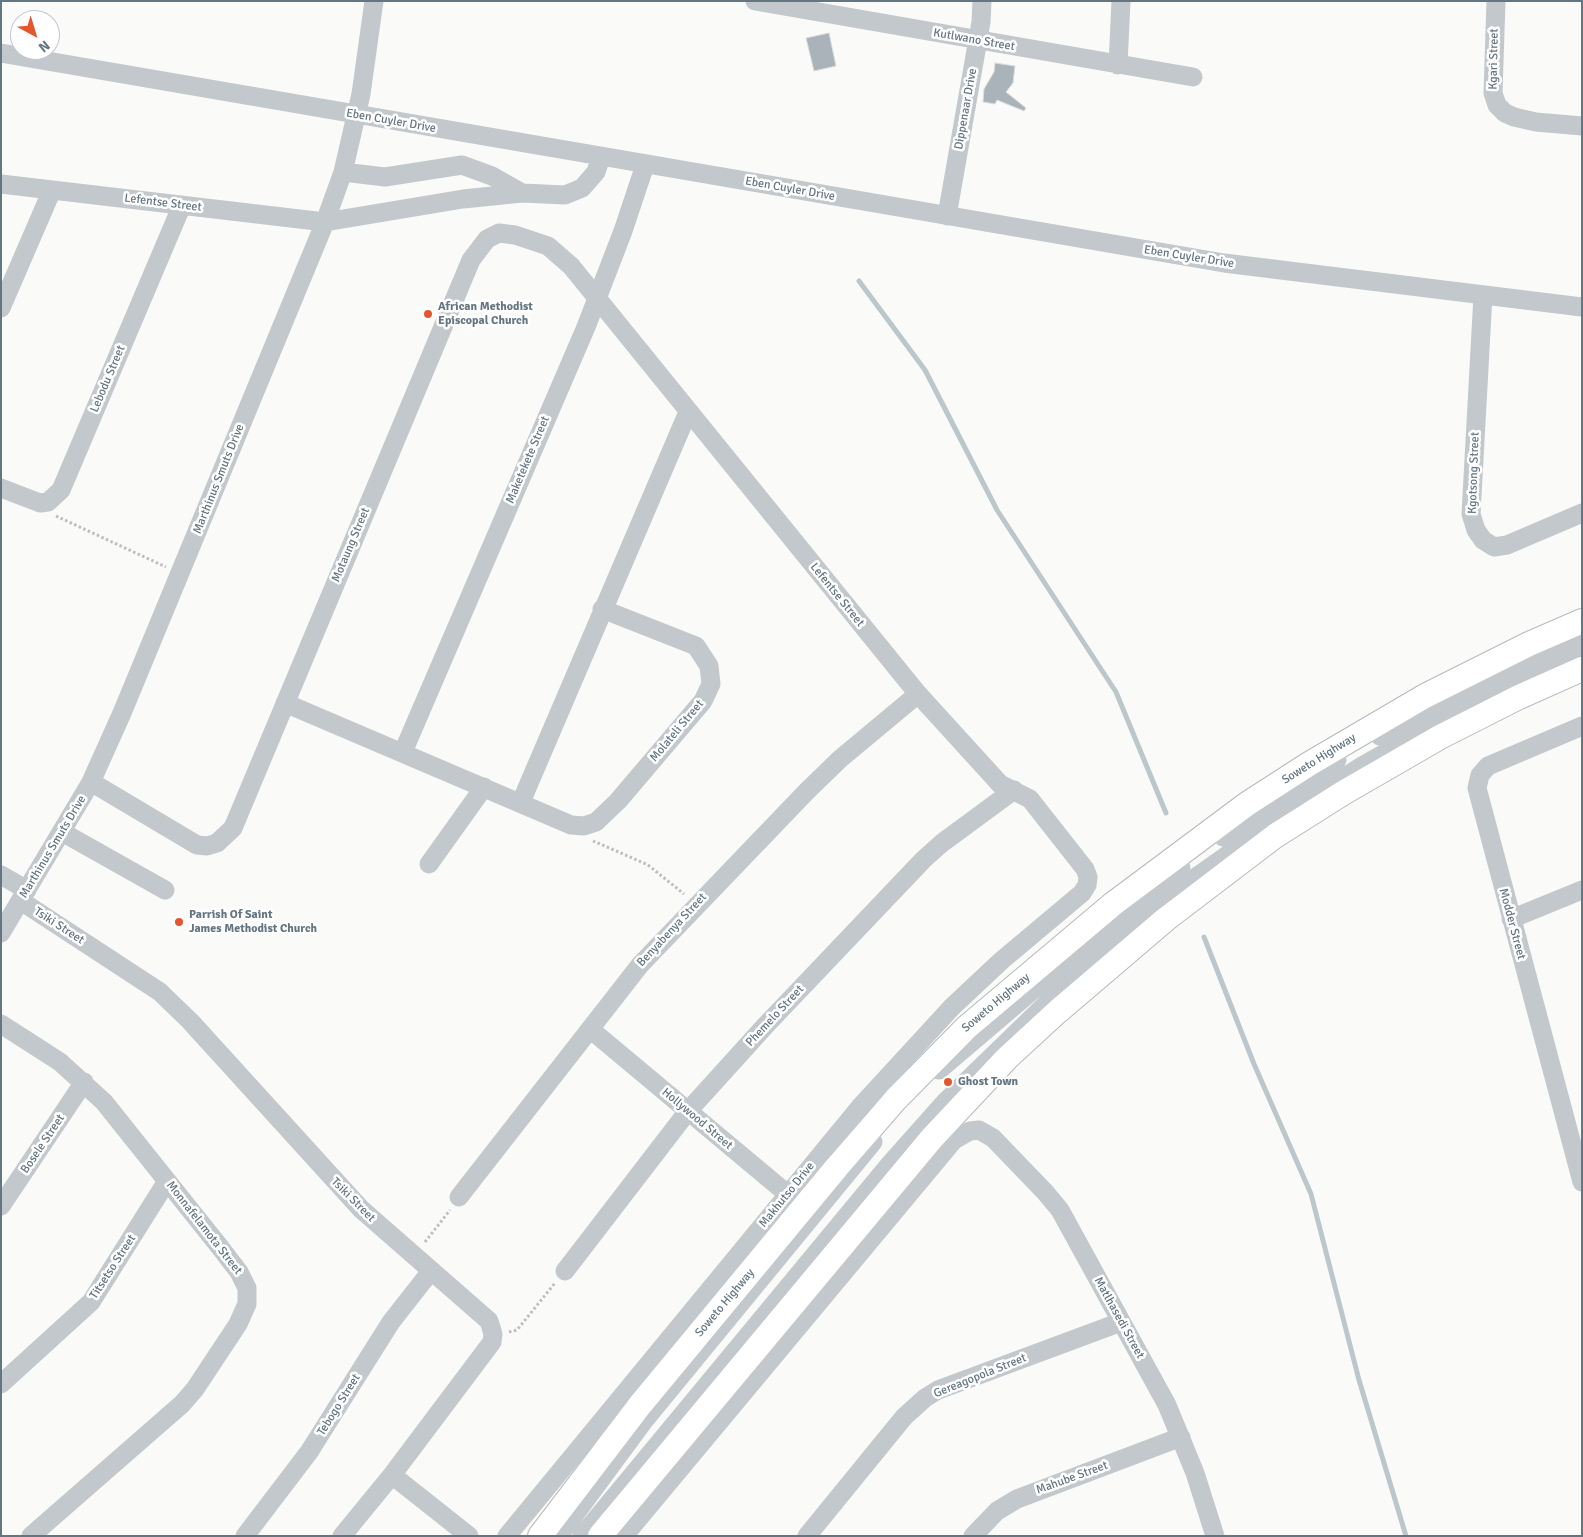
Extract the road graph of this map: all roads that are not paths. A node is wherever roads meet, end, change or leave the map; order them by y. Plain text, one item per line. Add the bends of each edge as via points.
1 (374, 1) edge
2 (755, 1) edge
3 (982, 1) edge
4 (1121, 1) edge
5 (1496, 1) edge
6 (852, 9) edge
7 (978, 42) junction
8 (1, 53) edge
9 (1118, 65) junction
10 (1193, 77) dead end
11 (357, 114) junction
12 (1582, 126) edge
13 (601, 157) junction
14 (645, 165) junction
15 (343, 172) junction
16 (1, 184) edge
17 (52, 190) junction
18 (522, 193) junction
19 (182, 205) junction
20 (947, 216) junction
21 (325, 222) junction
22 (1483, 295) junction
23 (597, 298) junction
24 (1582, 307) edge
25 (1, 308) edge
26 (688, 412) junction
27 (1, 488) edge
28 (1582, 514) edge
29 (602, 609) junction
30 (1582, 621) edge
31 (1582, 634) edge
32 (1582, 652) edge
33 (1582, 669) edge
34 (918, 694) junction
35 (285, 703) junction
36 (1582, 726) edge
37 (403, 752) junction
38 (91, 782) junction
39 (484, 787) junction
40 (1014, 790) junction
41 (521, 802) junction
42 (62, 832) junction
43 (429, 864) dead end
44 (1, 875) edge
45 (1088, 877) joint
46 (165, 890) dead end
47 (1582, 890) edge
48 (24, 896) junction
49 (1511, 919) junction
50 (3, 927) edge
51 (1, 1024) edge
52 (590, 1029) junction
53 (84, 1082) junction
54 (688, 1111) junction
55 (167, 1181) junction
56 (1582, 1182) edge
57 (459, 1197) road end
58 (796, 1201) junction
59 (1, 1206) edge
60 (431, 1271) junction
61 (565, 1271) road end
62 (1121, 1322) junction
63 (1, 1384) edge
64 (1182, 1437) junction
65 (392, 1476) junction
66 (31, 1536) edge
67 (245, 1536) edge
68 (342, 1536) edge
69 (469, 1536) edge
70 (507, 1536) edge
71 (540, 1536) edge
72 (559, 1536) edge
73 (582, 1536) edge
74 (600, 1536) edge
75 (624, 1536) edge
76 (807, 1536) edge
77 (973, 1536) edge
78 (1215, 1536) edge

1 - 11 street, Marthinus Smuts Drive
2 - 6 street, Kutlwano Street
3 - 7 street, Dippenaar Drive
4 - 9 street
5 - 12 street, Kgari Street via 1493,94 1497,105 1505,113 1536,122
6 - 7 street, Kutlwano Street
7 - 9 street, Kutlwano Street
7 - 20 street, Dippenaar Drive
8 - 11 street, Eben Cuyler Drive
9 - 10 street, Kutlwano Street
11 - 13 street, Eben Cuyler Drive
11 - 15 street, Marthinus Smuts Drive
13 - 14 street, Eben Cuyler Drive
13 - 18 street, Lefentse Street via 596,172 582,188 564,195
14 - 20 street, Eben Cuyler Drive
14 - 23 street, Maketekete Street
15 - 18 street via 385,177 462,165 492,176
15 - 21 street, Marthinus Smuts Drive
16 - 17 street, Lefentse Street
17 - 19 street, Lefentse Street
17 - 25 street
18 - 21 street, Lefentse Street
19 - 21 street, Lefentse Street
19 - 27 street, Lebodu Street via 61,490 48,502 28,499
20 - 22 street, Eben Cuyler Drive via 1224,263
21 - 38 street, Marthinus Smuts Drive
22 - 24 street, Eben Cuyler Drive
22 - 28 street, Kgotsong Street via 1471,514 1476,530 1494,547 1507,545
23 - 26 street, Lefentse Street
23 - 35 street, Motaung Street via 560,255 540,242 500,233 486,238 479,247
23 - 37 street, Maketekete Street
26 - 29 street
26 - 34 street, Lefentse Street
29 - 41 street
29 - 41 street, Molateli Street via 696,646 709,666 711,684 703,701 618,801 596,822 584,826 571,825
30 - 58 main road, Soweto Highway via 1425,696 1309,764 1181,852 1113,904 967,1027
31 - 72 street, Soweto Highway via 1455,694 1334,762 1241,823 1160,884 949,1060 877,1137 649,1414
32 - 73 street via 1447,718 1280,818 1199,876 1080,971 945,1102 895,1158
33 - 74 main road via 1440,737 1275,836 1166,919 1057,1012 1007,1058 932,1138
34 - 40 street, Lefentse Street via 1000,784
34 - 52 street, Benyabenya Street via 834,765 696,904 640,965
35 - 37 street
35 - 38 street, Motaung Street via 237,820 217,843 197,845
36 - 49 street, Modder Street via 1497,761 1480,776 1477,788
37 - 39 street
38 - 42 street, Marthinus Smuts Drive
39 - 41 street
39 - 43 street
40 - 45 street, Lefentse Street via 1025,794 1034,804 1081,861
40 - 54 street, Phemelo Street via 924,858
42 - 46 street
42 - 48 street, Marthinus Smuts Drive
44 - 48 street, Tsiki Street
45 - 58 street, Makhutso Drive via 1082,893 952,1007 860,1107
47 - 49 street
48 - 50 street, Marthinus Smuts Drive
48 - 60 street, Tsiki Street via 160,992 336,1183
49 - 56 street, Modder Street
51 - 53 street, Monnafelamota Street via 60,1062
52 - 54 street, Hollywood Street
52 - 57 street, Benyabenya Street
53 - 55 street, Monnafelamota Street
53 - 59 street, Bosele Street
54 - 58 street, Hollywood Street
54 - 61 street, Phemelo Street
55 - 63 street, Titsetso Street via 91,1302
55 - 66 street, Monnafelamota Street via 239,1272 247,1288 247,1304 207,1374 182,1404
58 - 70 street, Makhutso Drive
58 - 71 main road, Soweto Highway
60 - 65 street, Tsiki Street via 489,1321 493,1338
60 - 67 street, Tebogo Street via 391,1322 309,1452
62 - 64 street, Matlhasedi Street
62 - 75 street, Matlhasedi Street via 1054,1202 993,1138 979,1130 970,1131 954,1140
62 - 76 street, Gereagopola Street via 938,1390 925,1398 904,1417
64 - 77 street, Mahube Street via 1017,1499 996,1512
64 - 78 street, Matlhasedi Street
65 - 68 street
65 - 69 street

